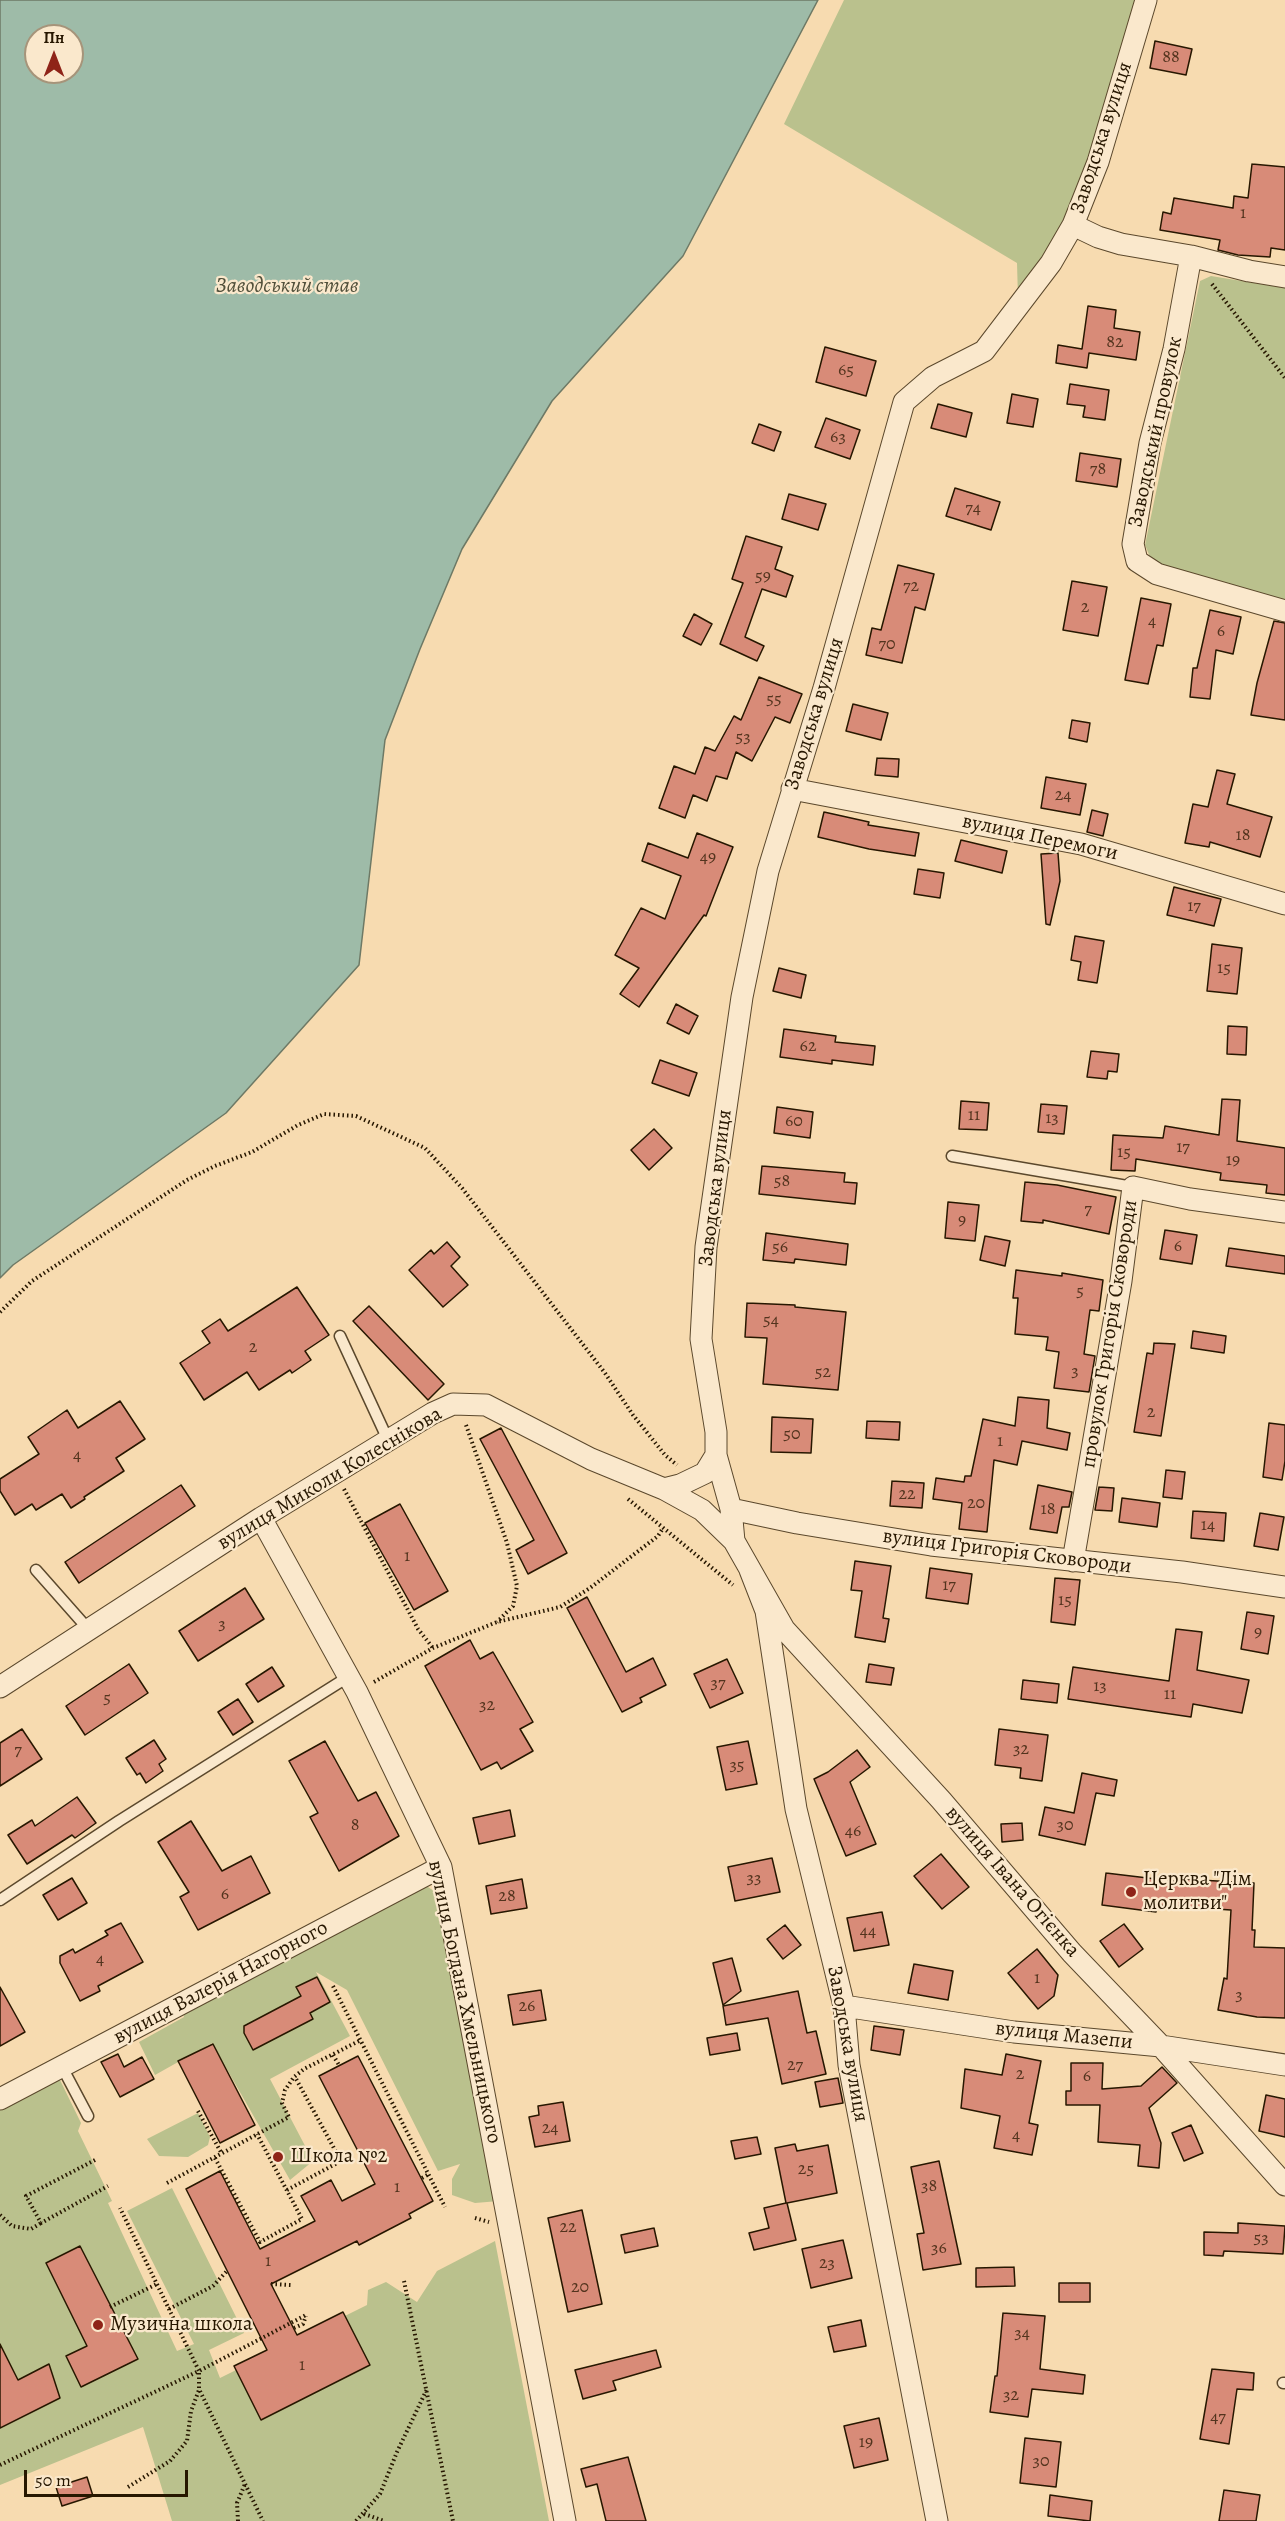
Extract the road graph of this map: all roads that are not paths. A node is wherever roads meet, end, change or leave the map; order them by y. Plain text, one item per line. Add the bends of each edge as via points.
1 (1146, 0) edge
2 (1073, 225) junction
3 (1191, 256) junction
4 (1285, 277) edge
5 (1285, 611) edge
6 (792, 789) junction
7 (1285, 904) edge
8 (952, 1156) dead end
9 (1133, 1187) junction
10 (1285, 1212) edge
11 (340, 1336) dead end
12 (388, 1440) junction
13 (716, 1455) junction
14 (677, 1485) junction
15 (731, 1509) junction
16 (261, 1518) junction
17 (734, 1541) junction
18 (1073, 1561) junction
19 (36, 1570) dead end
20 (750, 1570) junction
21 (1285, 1587) edge
22 (89, 1630) junction
23 (352, 1685) junction
24 (0, 1687) edge
25 (441, 1867) junction
26 (0, 1900) edge
27 (844, 2006) junction
28 (1161, 2046) junction
29 (1285, 2065) edge
30 (62, 2067) junction
31 (0, 2098) edge
32 (88, 2116) dead end
33 (1285, 2186) edge
34 (565, 2521) edge
35 (937, 2521) edge

1 - 2 street, Заводська вулиця via 1098,162
2 - 3 street via 1121,244
2 - 6 street, Заводська вулиця via 1041,279 984,351 933,377 904,402 825,688
3 - 4 street
3 - 5 street, Заводський провулок via 1174,349 1150,443 1133,544 1137,561 1156,574
6 - 7 street, вулиця Перемоги via 1081,844
6 - 13 street, Заводська вулиця via 768,872 742,997 706,1248 701,1339
8 - 9 lane
9 - 10 street, провулок Григорія Сковороди via 1211,1203
9 - 18 street, провулок Григорія Сковороди via 1121,1281
11 - 12 lane
12 - 14 street, вулиця Миколи Колеснікова via 453,1404 486,1405 591,1459
12 - 16 street, вулиця Миколи Колеснікова
13 - 14 street via 705,1473
13 - 15 street, Заводська вулиця
14 - 17 street, вулиця Миколи Колеснікова
15 - 17 street, Заводська вулиця
15 - 18 street, вулиця Григорія Сковороди via 931,1545
16 - 22 street, вулиця Миколи Колеснікова
16 - 23 street, вулиця Богдана Хмельницького
17 - 20 street
18 - 21 street, вулиця Григорія Сковороди
19 - 22 lane
20 - 27 street, Заводська вулиця via 766,1611 796,1809
20 - 28 street, вулиця Івана Огієнка via 784,1629 941,1800 1072,1953
22 - 24 street, вулиця Миколи Колеснікова
23 - 25 street, вулиця Богдана Хмельницького
23 - 26 lane via 119,1821
25 - 30 street, вулиця Валерія Нагорного
25 - 34 street, вулиця Богдана Хмельницького
27 - 28 street, вулиця Мазепи via 1014,2032
27 - 35 street, Заводська вулиця via 849,2065
28 - 29 street, вулиця Мазепи
28 - 33 street, вулиця Івана Огієнка
30 - 31 street, вулиця Валерія Нагорного
30 - 32 lane

